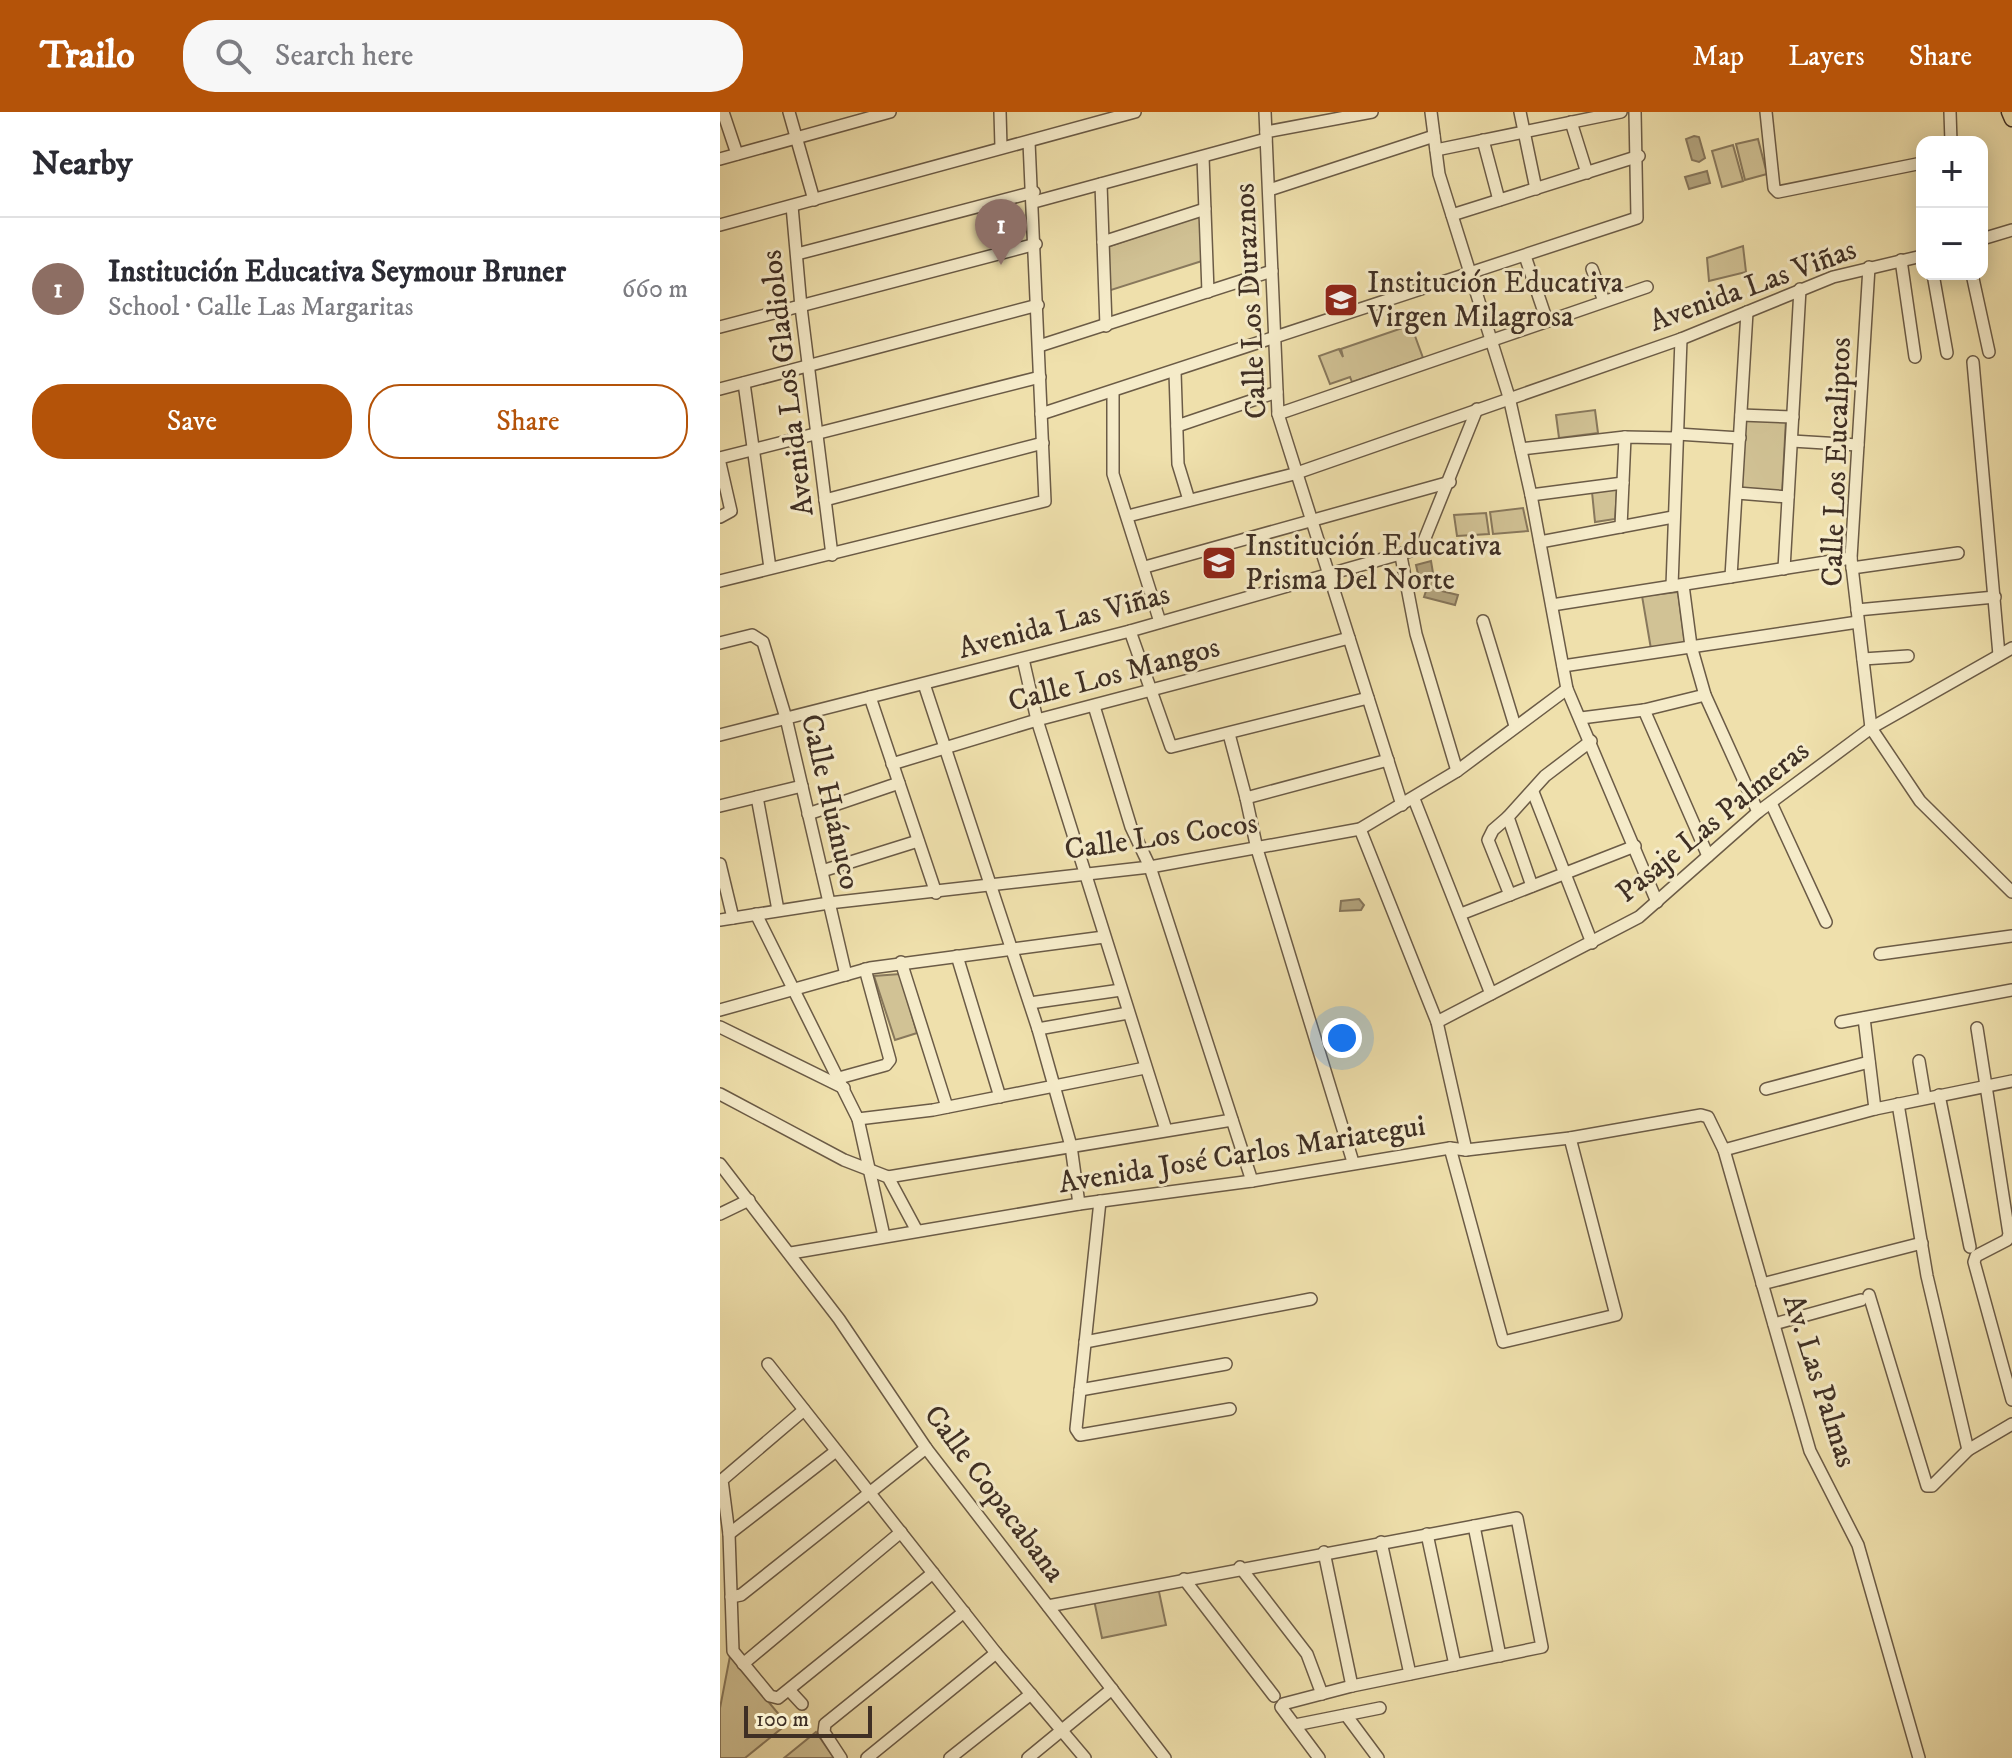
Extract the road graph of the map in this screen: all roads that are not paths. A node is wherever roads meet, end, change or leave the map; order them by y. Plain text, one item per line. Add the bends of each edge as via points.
1 (723, 112) edge
2 (789, 112) edge
3 (890, 112) edge
4 (1000, 112) edge
5 (1135, 112) edge
6 (1265, 112) edge
7 (1372, 112) edge
8 (1431, 112) edge
9 (1520, 112) edge
10 (1621, 112) edge
11 (1635, 112) edge
12 (1766, 112) edge
13 (1950, 112) edge
14 (2009, 112) edge
15 (858, 116) edge
16 (2012, 119) edge
17 (1571, 122) junction
18 (1524, 132) junction
19 (1266, 136) junction
20 (1434, 136) junction
21 (1951, 136) edge
22 (796, 138) junction
23 (1483, 140) junction
24 (1029, 142) junction
25 (1001, 147) junction
26 (1436, 150) junction
27 (737, 154) junction
28 (1639, 156) junction
29 (1203, 157) junction
30 (720, 159) edge
31 (1916, 164) edge
32 (1587, 173) junction
33 (1101, 184) junction
34 (1536, 189) junction
35 (1269, 190) junction
36 (1034, 197) junction
37 (814, 200) junction
38 (1499, 200) junction
39 (792, 206) junction
40 (1205, 209) junction
41 (1452, 215) junction
42 (720, 225) edge
43 (2012, 230) edge
44 (1988, 237) edge
45 (1103, 242) junction
46 (1036, 244) junction
47 (797, 254) junction
48 (1525, 256) junction
49 (1916, 257) edge
50 (1901, 260) junction
51 (1869, 267) junction
52 (1592, 269) dead end
53 (1272, 271) junction
54 (1470, 276) junction
55 (1934, 280) edge
56 (1973, 280) edge
57 (1647, 287) dead end
58 (1800, 289) junction
59 (1208, 292) junction
60 (1604, 301) junction
61 (1038, 305) junction
62 (801, 307) junction
63 (1747, 312) junction
64 (1547, 321) junction
65 (1106, 326) junction
66 (720, 327) edge
67 (1275, 338) junction
68 (1681, 339) junction
69 (1491, 341) junction
70 (1039, 346) junction
71 (1989, 352) dead end
72 (1947, 353) dead end
73 (1915, 357) dead end
74 (1973, 362) dead end
75 (807, 367) junction
76 (1175, 372) junction
77 (1040, 377) junction
78 (744, 383) junction
79 (720, 389) edge
80 (1113, 392) junction
81 (1277, 392) junction
82 (1509, 397) junction
83 (1477, 409) junction
84 (1041, 414) junction
85 (1278, 414) junction
86 (1741, 415) junction
87 (1793, 417) junction
88 (1177, 426) junction
89 (818, 431) junction
90 (1677, 436) junction
91 (1625, 437) junction
92 (1740, 438) junction
93 (1792, 441) junction
94 (1043, 443) junction
95 (1858, 445) junction
96 (755, 449) junction
97 (1521, 449) junction
98 (720, 460) edge
99 (1294, 474) junction
100 (1450, 482) junction
101 (1623, 483) junction
102 (1737, 493) junction
103 (1531, 495) junction
104 (1788, 497) junction
105 (825, 500) junction
106 (1189, 500) junction
107 (1128, 516) junction
108 (720, 517) edge
109 (1673, 517) junction
110 (1311, 523) junction
111 (1621, 527) junction
112 (1540, 542) junction
113 (1958, 553) dead end
114 (832, 555) junction
115 (1401, 556) junction
116 (1852, 563) junction
117 (1145, 567) junction
118 (770, 568) junction
119 (1784, 569) junction
120 (1326, 575) junction
121 (1731, 577) junction
122 (720, 581) edge
123 (1677, 585) junction
124 (1995, 597) junction
125 (1552, 605) junction
126 (1858, 616) junction
127 (1483, 621) dead end
128 (1160, 622) junction
129 (1130, 631) junction
130 (1349, 638) junction
131 (720, 643) edge
132 (1691, 646) junction
133 (2012, 648) edge
134 (1999, 655) junction
135 (1908, 656) dead end
136 (1023, 659) junction
137 (1863, 659) junction
138 (1563, 666) junction
139 (924, 684) junction
140 (1567, 689) junction
141 (1149, 690) junction
142 (1705, 695) junction
143 (870, 697) junction
144 (1368, 698) junction
145 (1094, 706) junction
146 (1644, 710) junction
147 (786, 718) junction
148 (1581, 718) junction
149 (1037, 720) junction
150 (1515, 726) junction
151 (1871, 728) junction
152 (1229, 734) junction
153 (720, 735) edge
154 (1591, 741) junction
155 (945, 745) junction
156 (1388, 760) junction
157 (892, 764) junction
158 (1457, 771) junction
159 (899, 783) junction
160 (802, 786) junction
161 (1533, 792) junction
162 (757, 797) junction
163 (1246, 798) junction
164 (1414, 799) junction
165 (1771, 803) junction
166 (1402, 805) junction
167 (720, 806) edge
168 (1758, 812) junction
169 (808, 814) junction
170 (1508, 817) junction
171 (1360, 829) junction
172 (918, 841) junction
173 (1635, 846) junction
174 (1257, 849) junction
175 (1708, 856) junction
176 (720, 864) edge
177 (1150, 867) junction
178 (822, 871) junction
179 (1084, 873) junction
180 (1566, 873) junction
181 (990, 885) junction
182 (1532, 886) junction
183 (2012, 892) edge
184 (936, 893) junction
185 (1510, 895) junction
186 (1657, 902) junction
187 (829, 903) junction
188 (778, 910) junction
189 (756, 914) junction
190 (1461, 914) junction
191 (733, 918) junction
192 (720, 920) edge
193 (1826, 922) dead end
194 (2012, 936) edge
195 (1104, 937) junction
196 (1592, 943) junction
197 (1013, 950) junction
198 (1880, 954) dead end
199 (957, 956) junction
200 (901, 962) junction
201 (865, 969) junction
202 (846, 975) junction
203 (792, 990) junction
204 (1121, 990) junction
205 (2012, 990) edge
206 (1491, 994) junction
207 (1030, 1003) junction
208 (720, 1010) edge
209 (1128, 1013) junction
210 (1864, 1018) junction
211 (1437, 1022) junction
212 (1841, 1022) dead end
213 (720, 1027) edge
214 (1977, 1028) dead end
215 (1038, 1029) junction
216 (1919, 1061) dead end
217 (1869, 1062) junction
218 (1145, 1068) junction
219 (2012, 1081) edge
220 (842, 1084) junction
221 (1053, 1085) junction
222 (1986, 1086) junction
223 (1766, 1089) dead end
224 (720, 1094) edge
225 (1939, 1095) junction
226 (1000, 1097) junction
227 (1925, 1097) junction
228 (1898, 1104) junction
229 (947, 1107) junction
230 (1875, 1109) junction
231 (1701, 1115) joint
232 (858, 1119) junction
233 (1232, 1120) junction
234 (1166, 1130) junction
235 (1570, 1138) junction
236 (1071, 1146) junction
237 (1450, 1148) junction
238 (1466, 1150) junction
239 (1724, 1150) junction
240 (1353, 1162) junction
241 (720, 1164) edge
242 (872, 1171) junction
243 (888, 1177) junction
244 (1252, 1181) junction
245 (749, 1200) junction
246 (1100, 1201) junction
247 (1079, 1204) junction
248 (720, 1214) edge
249 (917, 1231) junction
250 (884, 1236) junction
251 (1922, 1243) junction
252 (1970, 1247) dead end
253 (791, 1253) junction
254 (1762, 1284) junction
255 (1311, 1299) dead end
256 (1774, 1324) junction
257 (1085, 1342) junction
258 (768, 1364) dead end
259 (1226, 1364) dead end
260 (1080, 1390) junction
261 (2012, 1400) edge
262 (1230, 1409) dead end
263 (804, 1410) junction
264 (2012, 1424) edge
265 (926, 1448) junction
266 (1968, 1450) junction
267 (836, 1451) junction
268 (869, 1492) junction
269 (1474, 1526) junction
270 (901, 1532) junction
271 (729, 1534) junction
272 (1427, 1534) junction
273 (1381, 1542) junction
274 (1324, 1552) junction
275 (1240, 1567) junction
276 (933, 1573) junction
277 (1184, 1579) junction
278 (731, 1597) junction
279 (1048, 1606) junction
280 (964, 1612) junction
281 (996, 1653) junction
282 (1500, 1656) junction
283 (743, 1664) junction
284 (1455, 1665) junction
285 (1410, 1674) junction
286 (1352, 1686) junction
287 (1112, 1689) junction
288 (790, 1691) junction
289 (1031, 1694) junction
290 (1322, 1694) junction
291 (1279, 1703) junction
292 (802, 1704) dead end
293 (1380, 1708) dead end
294 (1346, 1715) junction
295 (1295, 1725) junction
296 (1062, 1730) junction
297 (841, 1758) edge
298 (867, 1758) edge
299 (950, 1758) edge
300 (1028, 1758) edge
301 (1085, 1758) edge
302 (1165, 1758) edge
303 (1319, 1758) edge
304 (1378, 1758) edge
305 (1919, 1758) edge

1 - 27 street
2 - 22 street
3 - 15 street
4 - 25 street
5 - 24 street
6 - 19 street, Calle Los Duraznos
7 - 19 street
8 - 20 street
9 - 18 street
10 - 17 street
11 - 28 street
12 - 31 street via 1778,192
13 - 21 street
14 - 16 main road
15 - 22 street
17 - 18 street
17 - 32 street
18 - 23 street
18 - 34 street
19 - 29 street
19 - 35 street, Calle Los Duraznos
20 - 26 street
20 - 35 street
22 - 27 street
22 - 37 street
23 - 26 street
23 - 38 street
24 - 25 street
24 - 36 street
25 - 37 street
26 - 41 street
27 - 30 street
28 - 32 street
28 - 48 street via 1637,218
29 - 33 street
29 - 40 street
32 - 34 street
33 - 36 street
33 - 45 street
34 - 38 street
35 - 53 street, Calle Los Duraznos
36 - 46 street
36 - 47 street
37 - 39 street
38 - 41 street
39 - 42 street
39 - 47 street, Avenida Los Gladiolos
40 - 45 street
40 - 59 street
41 - 54 street
43 - 44 street
45 - 65 street
46 - 61 street
46 - 62 street
47 - 62 street, Avenida Los Gladiolos
48 - 54 street
48 - 64 street
49 - 50 street, Avenida Las Viñas
50 - 51 street, Avenida Las Viñas
50 - 73 street
51 - 58 street, Avenida Las Viñas
51 - 95 street, Calle Los Eucaliptos
52 - 60 street
53 - 59 street
53 - 67 street, Calle Los Duraznos
54 - 67 street
54 - 69 street
55 - 72 street
56 - 71 street
57 - 60 street
58 - 63 street, Avenida Las Viñas
58 - 87 street
59 - 65 street
60 - 64 street
61 - 70 street
61 - 75 street
62 - 66 street
62 - 75 street, Avenida Los Gladiolos
63 - 68 street, Avenida Las Viñas
63 - 86 street
64 - 69 street
65 - 70 street
67 - 76 street
67 - 81 street, Calle Los Duraznos
68 - 82 street, Avenida Las Viñas
68 - 90 street
69 - 82 street
69 - 85 street
70 - 77 street
74 - 124 street
75 - 78 street
75 - 89 street, Avenida Los Gladiolos
76 - 80 street
76 - 88 street
77 - 84 street
77 - 89 street
78 - 79 street
78 - 96 street
80 - 84 street
80 - 107 street via 1113,474
81 - 85 street, Calle Los Duraznos
81 - 88 street
82 - 83 street, Avenida Las Viñas
82 - 97 street
83 - 99 street
83 - 100 street, Avenida Las Viñas
84 - 94 street
85 - 99 street, Calle Los Duraznos
86 - 87 street
86 - 92 street
87 - 93 street
88 - 106 street via 1178,464
89 - 96 street
89 - 105 street, Avenida Los Gladiolos
90 - 91 street
90 - 92 street
90 - 109 street
91 - 97 street
91 - 101 street
92 - 102 street
93 - 95 street
93 - 104 street
94 - 105 street
94 - 114 street via 1045,501
95 - 116 street, Calle Los Eucaliptos
96 - 98 street
96 - 118 street
97 - 103 street
98 - 108 street via 731,511
99 - 106 street
99 - 110 street, Calle Los Duraznos
100 - 110 street
100 - 115 street, Avenida Las Viñas via 1421,548
101 - 103 street
101 - 111 street
102 - 104 street
102 - 121 street
103 - 112 street
104 - 119 street
105 - 114 street, Avenida Los Gladiolos
106 - 107 street
107 - 117 street
109 - 111 street
109 - 123 street
110 - 117 street
110 - 120 street, Calle Los Duraznos
111 - 112 street
112 - 125 street
113 - 116 street
114 - 118 street
115 - 120 street, Avenida Las Viñas
115 - 158 street via 1416,634
116 - 119 street
116 - 126 street, Calle Los Eucaliptos
117 - 128 street
118 - 122 street
119 - 121 street
120 - 128 street, Avenida Las Viñas
120 - 130 street, Calle Los Duraznos
121 - 123 street
123 - 125 street
123 - 132 street
124 - 126 street
124 - 134 street
125 - 138 street
126 - 132 street
126 - 137 street, Calle Los Eucaliptos
127 - 150 street
128 - 129 street, Avenida Las Viñas
129 - 136 street, Avenida Las Viñas
129 - 141 street
130 - 141 street, Calle Los Mangos
130 - 144 street, Calle Los Duraznos
131 - 147 street, Calle Huánuco via 752,635 763,642
132 - 138 street
132 - 142 street
133 - 134 street, Pasaje Las Palmeras
134 - 151 street, Pasaje Las Palmeras
135 - 137 street
136 - 139 street, Avenida Las Viñas
136 - 149 street
137 - 151 street, Calle Los Eucaliptos
138 - 140 street
139 - 143 street, Avenida Las Viñas
139 - 155 street
140 - 148 street
140 - 150 street, Calle Los Cocos
141 - 145 street, Calle Los Mangos
141 - 152 street via 1171,747
142 - 146 street
142 - 168 street
143 - 147 street, Avenida Las Viñas
143 - 157 street
144 - 152 street
144 - 156 street, Calle Los Duraznos
145 - 149 street, Calle Los Mangos
145 - 177 street via 1131,827
146 - 148 street
146 - 175 street
147 - 153 street, Avenida Las Viñas
147 - 160 street, Calle Huánuco
148 - 154 street
149 - 155 street, Calle Los Mangos
149 - 179 street
150 - 158 street, Calle Los Cocos
151 - 165 street, Pasaje Las Palmeras
151 - 183 street, Calle Los Eucaliptos via 1920,801
152 - 163 street
154 - 161 street via 1545,776
154 - 173 street
155 - 157 street, Calle Los Mangos
155 - 181 street
156 - 163 street
156 - 166 street, Calle Los Duraznos
157 - 159 street
158 - 164 street, Calle Los Cocos
159 - 169 street
159 - 172 street
160 - 162 street
160 - 169 street, Calle Huánuco
161 - 170 street
161 - 180 street
162 - 167 street
162 - 188 street
163 - 174 street
164 - 166 street, Calle Los Cocos
164 - 190 street
165 - 168 street, Pasaje Las Palmeras
165 - 193 street
166 - 171 street, Calle Los Cocos
168 - 175 street, Pasaje Las Palmeras
169 - 178 street, Calle Huánuco
170 - 182 street
170 - 185 street via 1488,840
171 - 174 street, Calle Los Cocos
171 - 211 street
172 - 178 street
172 - 184 street
173 - 180 street
173 - 186 street
174 - 177 street, Calle Los Cocos
174 - 240 street
175 - 186 street, Pasaje Las Palmeras
176 - 191 street
177 - 179 street, Calle Los Cocos
177 - 233 street
178 - 187 street, Calle Huánuco
179 - 181 street, Calle Los Cocos
179 - 195 street
180 - 182 street
180 - 196 street
181 - 184 street, Calle Los Cocos
181 - 197 street
182 - 185 street
184 - 187 street, Calle Los Cocos
185 - 190 street
186 - 196 street, Pasaje Las Palmeras
187 - 188 street, Calle Los Cocos
187 - 202 street, Calle Huánuco
188 - 189 street, Calle Los Cocos
189 - 191 street, Calle Los Cocos
189 - 203 street
190 - 206 street
191 - 192 street, Calle Los Cocos
194 - 198 street
195 - 197 street
195 - 204 street
196 - 206 street, Pasaje Las Palmeras
197 - 199 street
197 - 207 street
199 - 200 street
199 - 226 street
200 - 201 street
200 - 229 street
201 - 202 street
201 - 220 street via 890,1060
202 - 203 street
203 - 208 street
203 - 220 street
204 - 207 street
204 - 209 street
205 - 210 street
206 - 211 street, Pasaje Las Palmeras
207 - 215 street
209 - 215 street
209 - 218 street
210 - 212 street
210 - 217 street
211 - 238 street
213 - 220 street
214 - 222 street
215 - 221 street
216 - 227 street
217 - 223 street
217 - 230 street
218 - 221 street
218 - 234 street
219 - 222 street
220 - 232 street
221 - 226 street
221 - 236 street
222 - 225 street
222 - 261 street via 2009,1238 1974,1262
224 - 242 street
225 - 227 street
225 - 252 street
226 - 229 street
227 - 228 street
228 - 230 street
228 - 251 street
229 - 232 street
230 - 239 street
231 - 235 street, Avenida José Carlos Mariategui
231 - 239 street, Av. Las Palmas via 1708,1117
232 - 242 street
233 - 234 street
233 - 244 street
234 - 236 street
235 - 237 street via 1616,1315 1503,1342
235 - 238 street, Avenida José Carlos Mariategui
236 - 243 street
236 - 247 street
237 - 238 street, Avenida José Carlos Mariategui
237 - 240 street, Avenida José Carlos Mariategui
239 - 254 street, Av. Las Palmas
240 - 244 street, Avenida José Carlos Mariategui
241 - 245 street, Calle Copacabana
242 - 243 street
242 - 250 street
243 - 249 street
244 - 246 street, Avenida José Carlos Mariategui
245 - 248 street
245 - 253 street, Calle Copacabana
246 - 247 street, Avenida José Carlos Mariategui
246 - 257 street
247 - 249 street, Avenida José Carlos Mariategui
249 - 250 street, Avenida José Carlos Mariategui
250 - 253 street, Avenida José Carlos Mariategui
251 - 254 street
251 - 266 street
253 - 265 street, Calle Copacabana
254 - 256 street, Av. Las Palmas
255 - 257 street
256 - 266 street via 1865,1298 1922,1480 1932,1486
256 - 305 street, Av. Las Palmas via 1810,1451 1858,1545
257 - 260 street
258 - 263 street
259 - 260 street
260 - 262 street via 1076,1429 1086,1437
263 - 267 street
263 - 271 street via 722,1480
264 - 266 street
265 - 268 street
265 - 279 street, Calle Copacabana
267 - 268 street
267 - 271 street
268 - 270 street
268 - 278 street via 741,1595
269 - 272 street
269 - 282 street
269 - 282 street via 1517,1518 1520,1532 1542,1647
270 - 276 street
270 - 283 street
271 - 278 street
272 - 273 street
272 - 284 street
273 - 274 street
273 - 285 street
274 - 275 street
274 - 286 street
275 - 277 street
275 - 290 street via 1307,1654
276 - 280 street
276 - 288 street
277 - 279 street
277 - 291 street
278 - 283 street via 733,1651
279 - 287 street, Calle Copacabana
280 - 281 street
280 - 297 street via 825,1724 824,1732
281 - 289 street
281 - 298 street
282 - 284 street
283 - 288 street via 773,1699
284 - 285 street
285 - 286 street
286 - 290 street
287 - 296 street
287 - 302 street, Calle Copacabana
288 - 292 street
289 - 296 street
289 - 299 street
290 - 291 street
291 - 295 street
293 - 294 street
294 - 295 street
294 - 304 street
295 - 303 street
296 - 300 street
296 - 301 street

